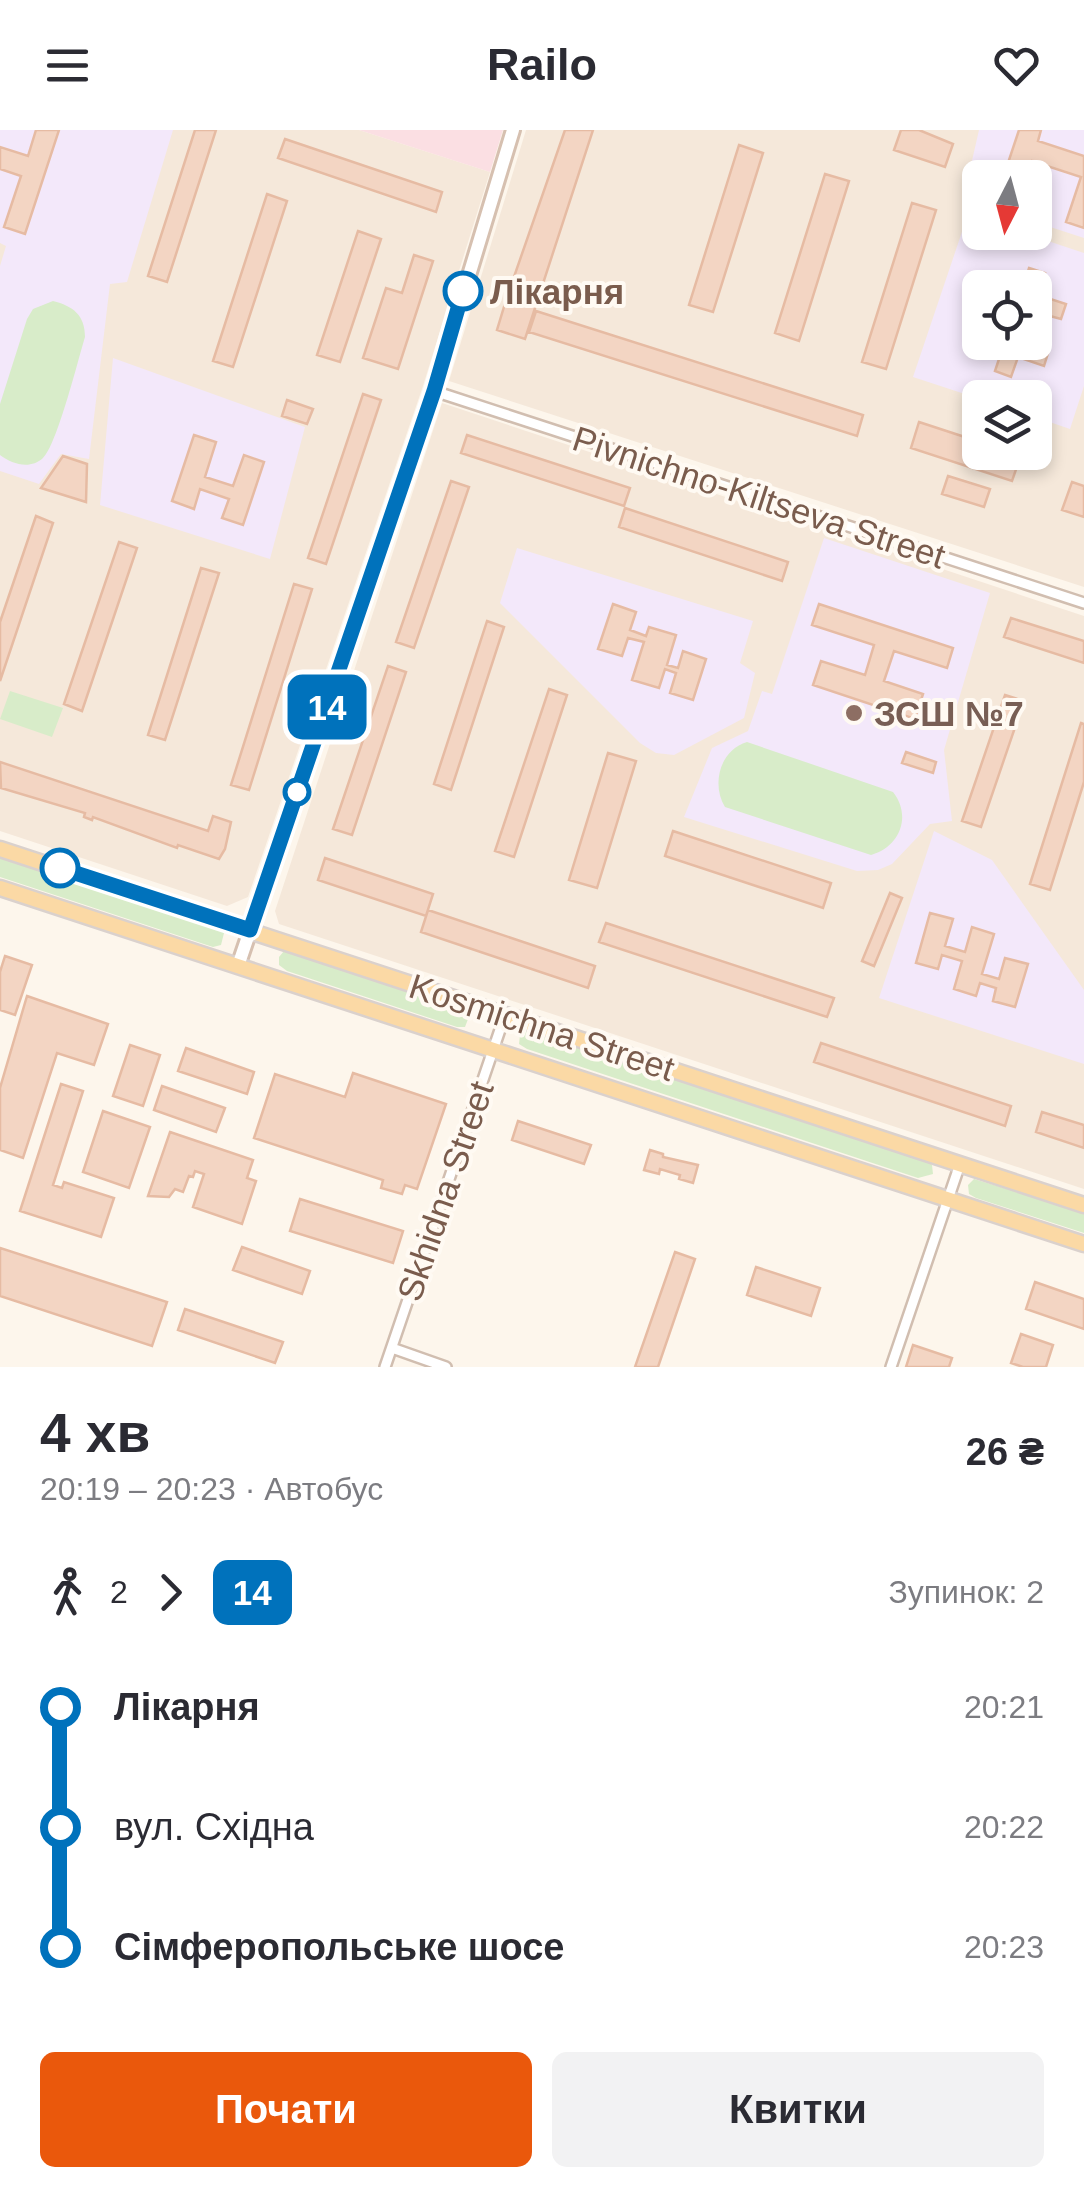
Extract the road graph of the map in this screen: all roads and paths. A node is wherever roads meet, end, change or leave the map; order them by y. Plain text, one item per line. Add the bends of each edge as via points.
1 (512, 130) edge
2 (434, 391) junction
3 (1084, 602) edge
4 (0, 849) edge
5 (0, 888) edge
6 (250, 930) junction
7 (238, 966) junction
8 (505, 1015) junction
9 (493, 1050) junction
10 (960, 1164) junction
11 (949, 1199) junction
12 (1084, 1205) edge
13 (1084, 1244) edge
14 (392, 1348) junction
15 (385, 1367) edge
16 (446, 1367) edge
17 (891, 1367) edge

1 - 2 street
2 - 3 street, Pivnichno-Kiltseva Street
2 - 6 street
4 - 6 main road, Kosmichna Street
5 - 7 main road, Kosmichna Street
6 - 7 street
6 - 8 main road, Kosmichna Street
7 - 9 main road, Kosmichna Street
8 - 9 street, Skhidna Street
8 - 10 main road, Kosmichna Street
9 - 11 main road, Kosmichna Street
9 - 14 street, Skhidna Street
10 - 11 street
10 - 12 main road, Kosmichna Street
11 - 13 main road, Kosmichna Street
11 - 17 street
14 - 15 street, Skhidna Street
14 - 16 street

